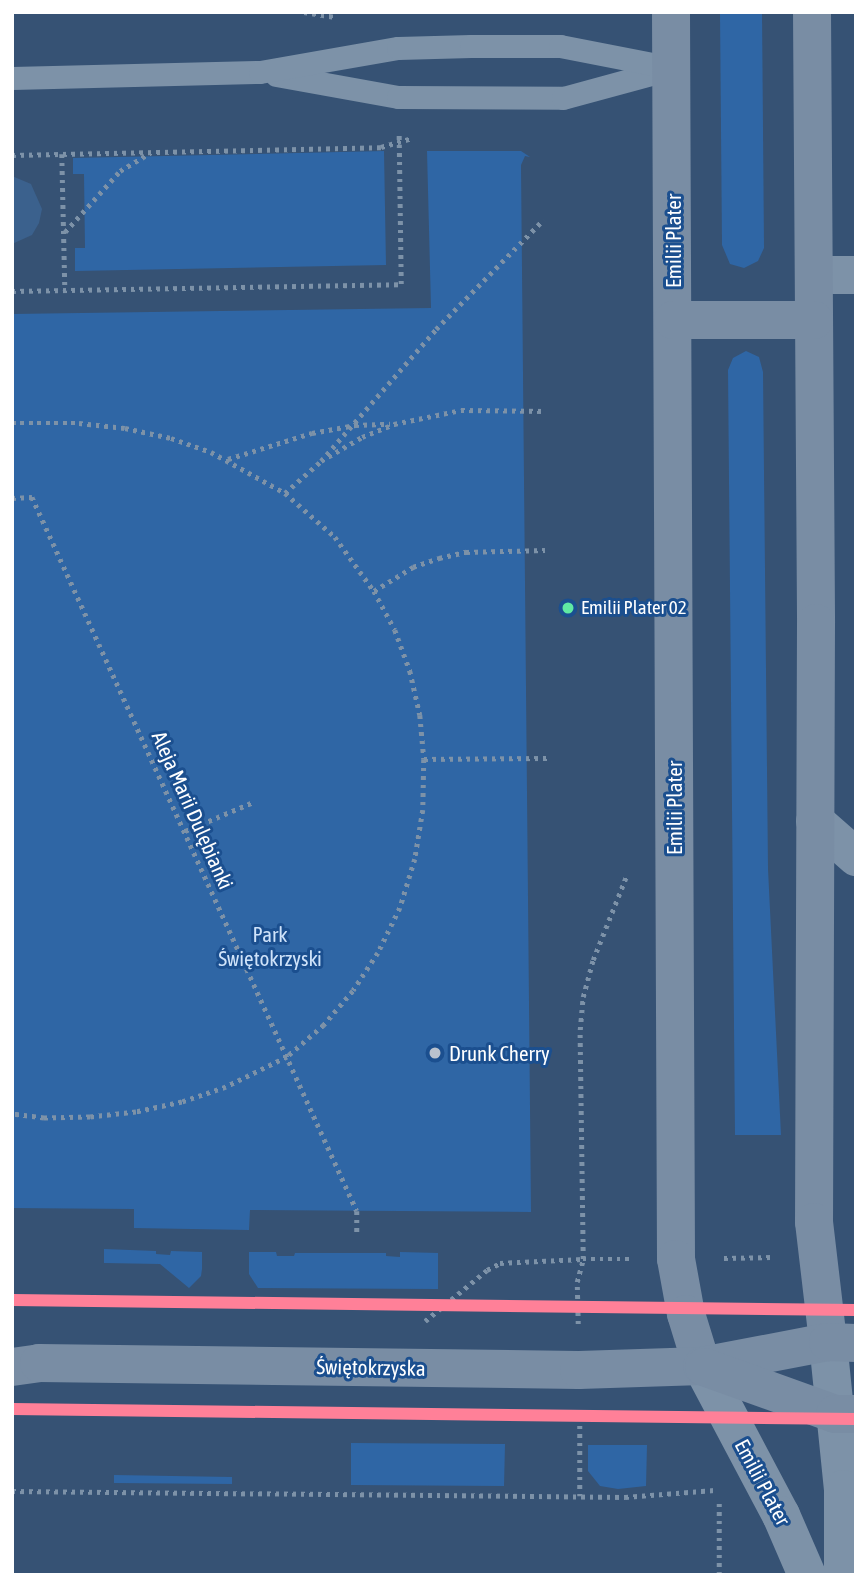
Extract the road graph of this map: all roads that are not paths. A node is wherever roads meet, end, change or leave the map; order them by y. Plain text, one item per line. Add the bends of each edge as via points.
1 (671, 12) edge
2 (812, 12) edge
3 (673, 68) junction
4 (260, 72) junction
5 (12, 78) edge
6 (814, 275) junction
7 (856, 275) edge
8 (673, 320) junction
9 (814, 320) junction
10 (815, 821) junction
11 (856, 857) edge
12 (842, 1342) edge
13 (21, 1362) edge
14 (702, 1366) junction
15 (846, 1414) edge
16 (807, 1575) edge
17 (843, 1575) edge

1 - 3 street, Emilii Plater
2 - 6 street
3 - 4 lane via 559,46 496,46 398,48
3 - 4 lane via 563,98 398,97
3 - 8 street, Emilii Plater
4 - 5 lane
6 - 7 street
6 - 9 street
8 - 9 street
8 - 14 street, Emilii Plater via 676,1259
9 - 10 street
10 - 11 street
10 - 12 street via 814,1222
12 - 14 street, Świętokrzyska
12 - 15 street
13 - 14 street, Świętokrzyska via 579,1370
14 - 15 street, Świętokrzyska
14 - 16 street, Emilii Plater
15 - 17 street

